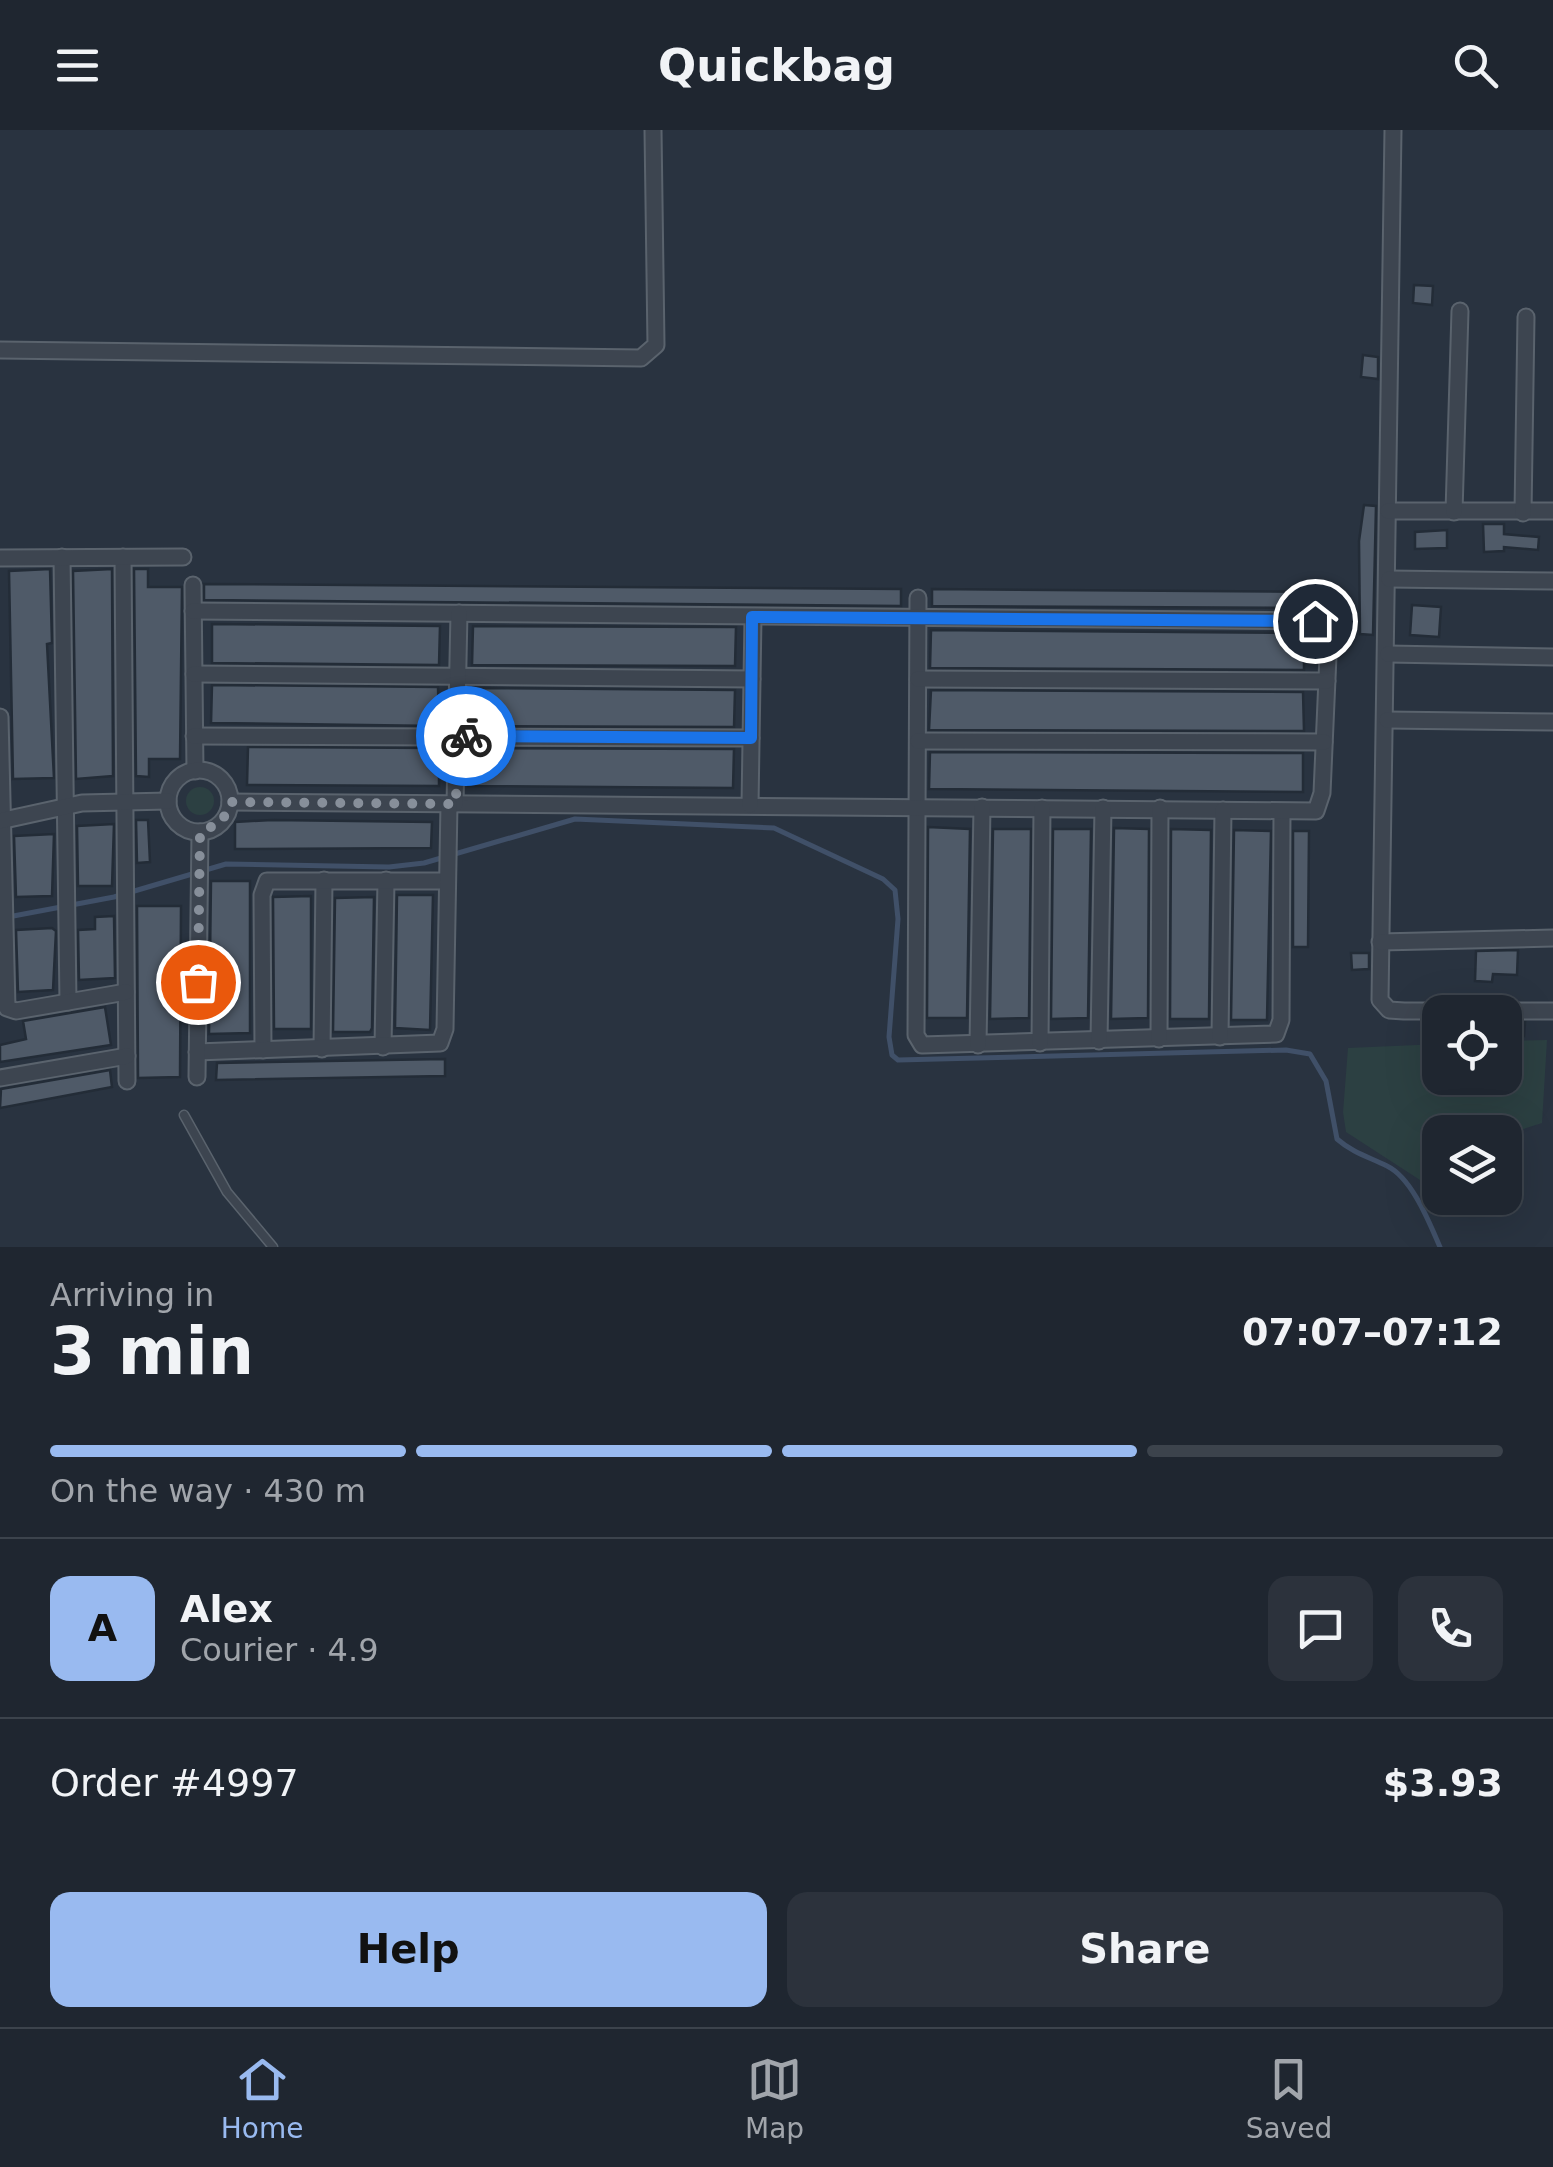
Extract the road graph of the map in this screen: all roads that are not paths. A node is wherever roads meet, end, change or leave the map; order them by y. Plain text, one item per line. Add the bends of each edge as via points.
1 (653, 130) edge
2 (1393, 130) edge
3 (1460, 311) dead end
4 (1526, 317) dead end
5 (0, 350) edge
6 (1553, 510) edge
7 (1388, 511) junction
8 (1454, 512) junction
9 (1523, 514) junction
10 (183, 556) dead end
11 (62, 557) junction
12 (123, 557) junction
13 (0, 558) edge
14 (1389, 579) junction
15 (1553, 580) edge
16 (193, 586) dead end
17 (918, 598) dead end
18 (194, 611) junction
19 (459, 614) junction
20 (752, 617) junction
21 (918, 618) junction
22 (1388, 654) junction
23 (1553, 658) edge
24 (194, 674) junction
25 (458, 675) junction
26 (752, 679) junction
27 (918, 679) junction
28 (1327, 681) junction
29 (0, 717) edge
30 (1387, 720) junction
31 (1553, 722) edge
32 (194, 736) junction
33 (457, 736) junction
34 (751, 738) junction
35 (918, 741) junction
36 (1324, 742) junction
37 (194, 771) junction
38 (125, 801) junction
39 (168, 801) junction
40 (230, 802) junction
41 (452, 804) junction
42 (750, 805) junction
43 (64, 806) junction
44 (917, 808) junction
45 (982, 808) junction
46 (1042, 808) junction
47 (1103, 808) junction
48 (1160, 808) junction
49 (1223, 810) junction
50 (1282, 812) junction
51 (2, 821) edge
52 (200, 832) junction
53 (448, 866) junction
54 (324, 880) junction
55 (386, 880) junction
56 (1553, 938) edge
57 (1380, 942) junction
58 (126, 992) junction
59 (68, 1002) junction
60 (1553, 1011) edge
61 (1220, 1037) junction
62 (1160, 1039) junction
63 (1099, 1041) junction
64 (1040, 1043) junction
65 (978, 1045) junction
66 (383, 1047) junction
67 (322, 1048) junction
68 (263, 1050) junction
69 (197, 1052) junction
70 (126, 1056) junction
71 (197, 1077) dead end
72 (0, 1078) edge
73 (126, 1081) dead end
74 (184, 1114) dead end
75 (273, 1247) edge

1 - 5 street via 656,344 640,358
2 - 7 street
3 - 8 street
4 - 9 street
6 - 9 street
7 - 8 street
7 - 14 street
8 - 9 street
10 - 12 street
11 - 12 street
11 - 13 street
11 - 43 street
12 - 38 street
14 - 15 street
14 - 22 street
16 - 18 street
17 - 21 street
18 - 19 street
18 - 24 street
19 - 20 street
19 - 25 street
20 - 21 street
20 - 26 street
21 - 27 street
21 - 28 street via 1315,621 1328,626
22 - 23 street
22 - 30 street
24 - 25 street
24 - 32 street
25 - 26 street
25 - 33 street
26 - 34 street
27 - 28 street
27 - 35 street
28 - 36 street
29 - 51 street
30 - 31 street
30 - 57 street
32 - 33 street
32 - 37 street
33 - 34 street
33 - 41 street
34 - 42 street
35 - 36 street
35 - 44 street
36 - 50 street via 1316,811
37 - 39 street via 174,783
37 - 40 street via 218,776
38 - 39 street
38 - 43 street
38 - 58 street
39 - 52 street via 175,821
40 - 41 street
40 - 52 street via 222,822
41 - 42 street
41 - 53 street
42 - 44 street
43 - 51 street
43 - 59 street
44 - 45 street
44 - 65 street via 917,1042
45 - 46 street
45 - 65 street
46 - 47 street
46 - 64 street
47 - 48 street
47 - 63 street
48 - 49 street
48 - 62 street
49 - 50 street
49 - 61 street
50 - 61 street via 1280,1028 1270,1036
51 - 59 street via 7,1008
52 - 69 street
53 - 55 street
53 - 66 street via 444,1038 435,1046
54 - 55 street
54 - 67 street
54 - 68 street via 272,880 263,886
55 - 66 street
56 - 57 street
57 - 60 street via 1380,1000 1389,1010
58 - 59 street
58 - 70 street
61 - 62 street
62 - 63 street
63 - 64 street
64 - 65 street
66 - 67 street
67 - 68 street
68 - 69 street
69 - 71 street
70 - 72 street
70 - 73 street
74 - 75 lane via 228,1192

